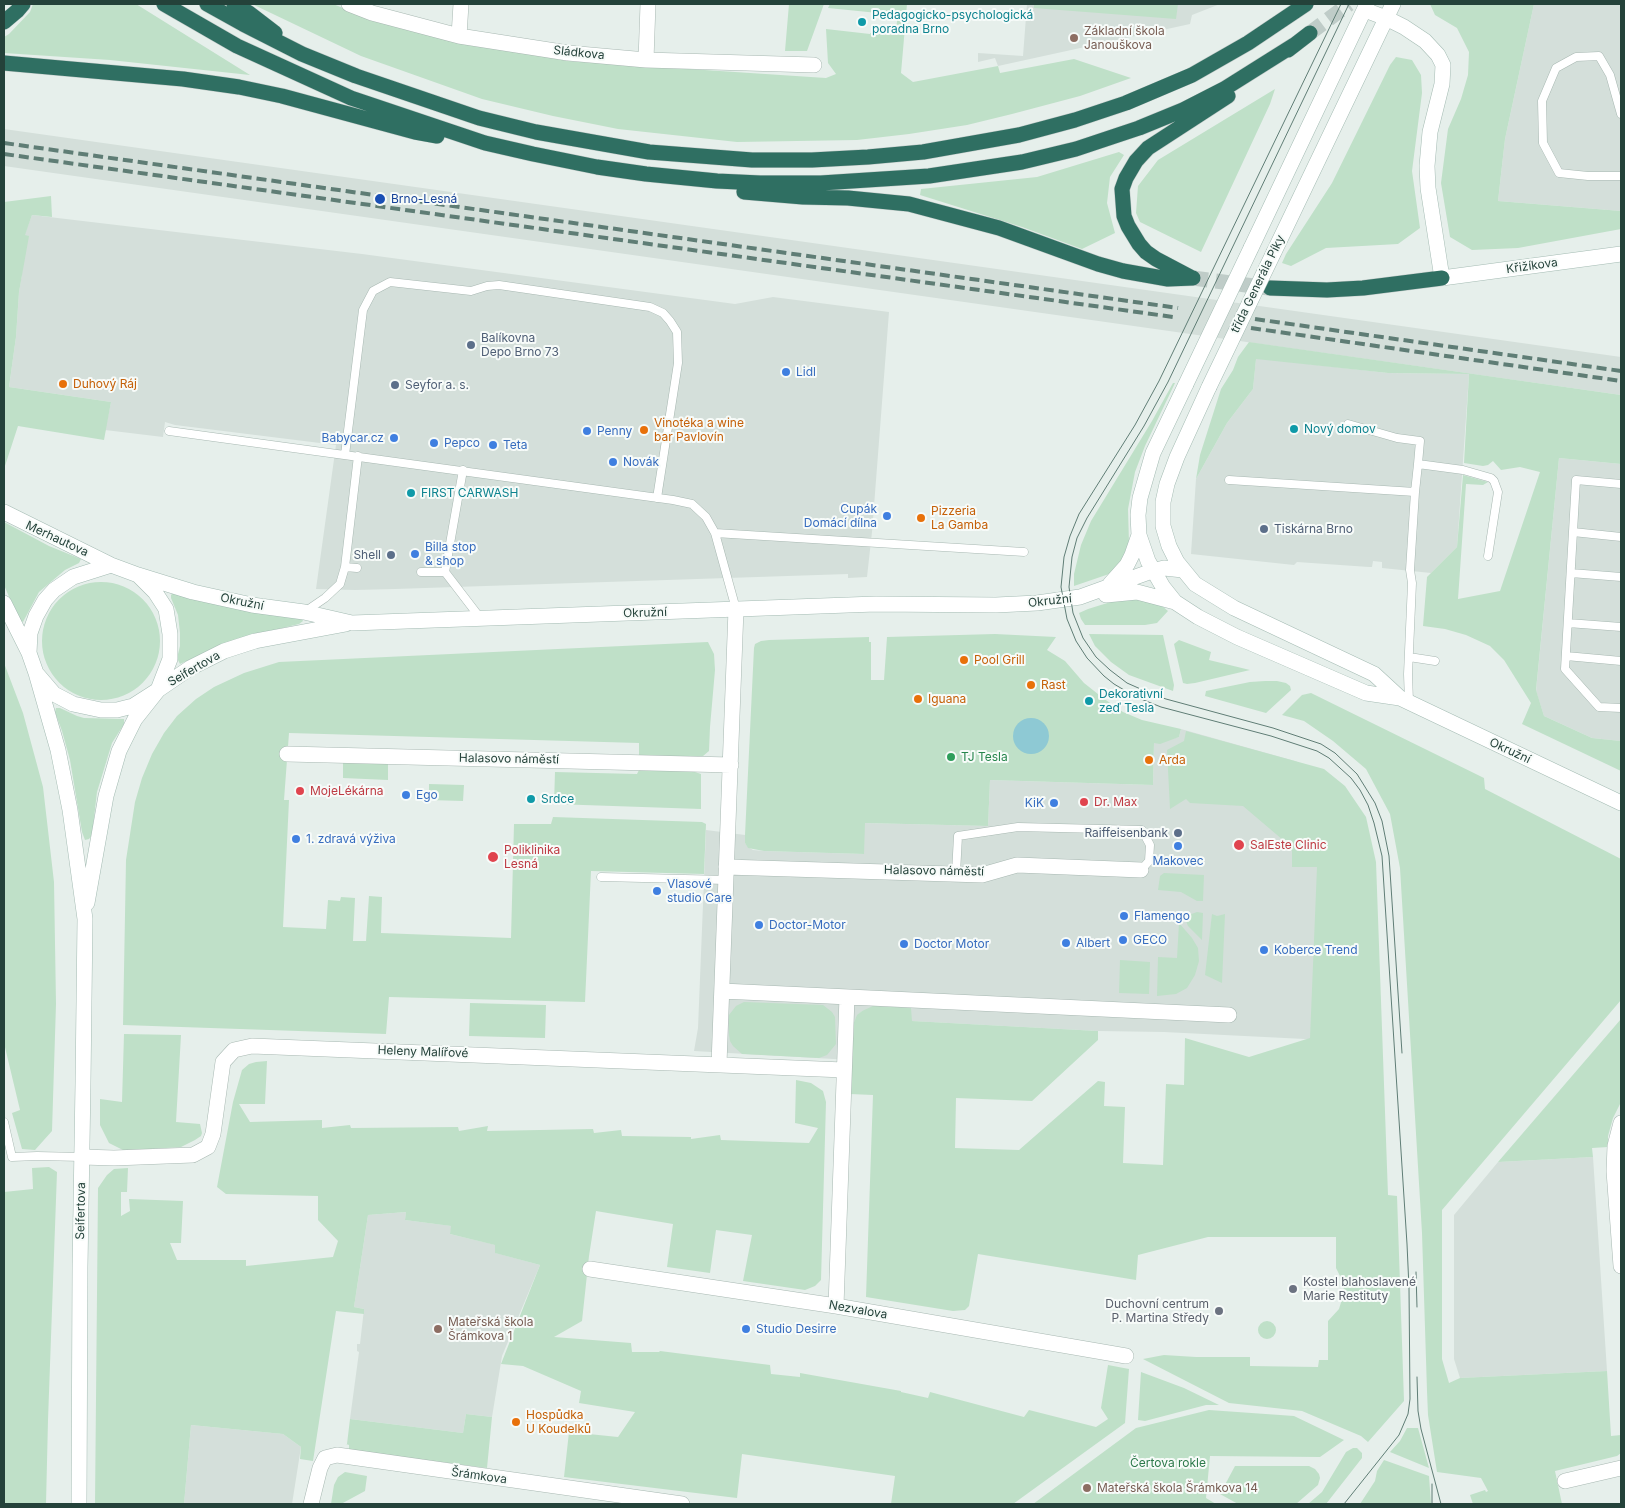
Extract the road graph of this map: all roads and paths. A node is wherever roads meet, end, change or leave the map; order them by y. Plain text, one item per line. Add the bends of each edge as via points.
1 (23, 4) edge
2 (164, 4) edge
3 (207, 4) edge
4 (234, 4) edge
5 (349, 4) edge
6 (461, 4) edge
7 (648, 4) edge
8 (1306, 4) edge
9 (1366, 7) edge
10 (1388, 12) edge
11 (4, 22) edge
12 (1310, 33) tunnel mouth
13 (459, 36) junction
14 (1294, 45) junction
15 (302, 54) junction
16 (646, 60) junction
17 (4, 62) edge
18 (814, 65) dead end
19 (1621, 114) edge
20 (485, 143) junction
21 (1621, 176) edge
22 (679, 178) junction
23 (1621, 254) edge
24 (1442, 278) junction
25 (1270, 288) tunnel mouth
26 (1348, 424) dead end
27 (168, 431) dead end
28 (345, 455) junction
29 (358, 456) junction
30 (1418, 464) junction
31 (463, 470) junction
32 (1229, 480) dead end
33 (1621, 484) edge
34 (1415, 492) junction
35 (657, 498) junction
36 (4, 512) edge
37 (1573, 532) junction
38 (715, 533) junction
39 (1139, 535) junction
40 (1621, 537) edge
41 (1166, 538) junction
42 (1024, 552) dead end
43 (1488, 556) dead end
44 (111, 565) junction
45 (345, 567) junction
46 (357, 568) dead end
47 (1183, 570) junction
48 (1152, 571) junction
49 (421, 572) dead end
50 (445, 572) junction
51 (1571, 573) junction
52 (138, 575) junction
53 (1621, 577) edge
54 (1104, 589) junction
55 (1080, 597) junction
56 (1175, 602) junction
57 (4, 603) edge
58 (736, 609) junction
59 (304, 612) junction
60 (481, 619) junction
61 (352, 623) junction
62 (1568, 623) junction
63 (1621, 627) edge
64 (29, 654) junction
65 (1566, 656) junction
66 (1409, 657) junction
67 (1621, 661) edge
68 (1435, 662) dead end
69 (36, 672) junction
70 (158, 690) junction
71 (1404, 700) junction
72 (1621, 708) edge
73 (287, 754) dead end
74 (731, 765) junction
75 (1621, 803) edge
76 (1141, 870) joint
77 (726, 873) junction
78 (956, 873) junction
79 (601, 878) dead end
80 (85, 919) junction
81 (722, 991) junction
82 (847, 997) junction
83 (1229, 1015) dead end
84 (719, 1064) junction
85 (844, 1070) junction
86 (4, 1122) edge
87 (1621, 1123) edge
88 (82, 1158) junction
89 (1620, 1217) edge
90 (1621, 1266) edge
91 (590, 1270) dead end
92 (836, 1306) junction
93 (1126, 1356) dead end
94 (1621, 1468) edge
95 (1565, 1481) dead end
96 (79, 1504) edge
97 (311, 1504) edge
98 (682, 1504) edge

1 - 11 highway
2 - 20 highway via 237,46 351,98
3 - 15 highway
4 - 15 highway
5 - 13 street, Sládkova
6 - 13 street
7 - 16 street
8 - 15 highway via 1248,44 1192,74 1126,103 1075,120 1019,135 940,149 812,160 667,154 536,132 418,99
9 - 10 street
9 - 39 street, třída Generála Píky, bridge via 1153,453 1140,498
10 - 24 street via 1404,28 1432,47 1443,65 1427,166
10 - 41 street, třída Generála Píky, bridge via 1177,457 1163,502
12 - 14 highway
13 - 16 street, Sládkova via 568,53
14 - 22 highway via 1224,89 1183,110 1076,149 1022,162 929,176 821,183
14 - 22 highway via 1231,94 1148,148 1126,178 1122,189 1124,216 1139,244 1156,259 1193,278 1168,279 1123,271 999,228 909,204 737,191
16 - 18 street, Sládkova
17 - 20 highway via 239,87 415,132
19 - 21 lane via 1610,75 1599,56 1576,57 1556,68 1542,102 1543,142 1559,173
20 - 22 highway via 597,167
23 - 24 street, Křižíkova
24 - 25 highway via 1327,290
26 - 30 lane via 1420,441
27 - 28 lane
28 - 29 lane
28 - 35 lane via 363,310 373,290 390,282 471,291 499,285 650,307 663,313 670,321 677,332 678,363
29 - 31 lane
29 - 45 lane
30 - 34 lane
30 - 43 lane via 1492,478 1498,492
31 - 35 lane
31 - 50 lane
32 - 34 lane
33 - 37 lane via 1576,480
34 - 66 lane
35 - 38 lane via 692,504 706,517
36 - 44 street, Merhautova
37 - 40 lane
37 - 51 lane
38 - 42 lane
38 - 58 lane
39 - 48 street, třída Generála Píky
39 - 54 street via 1127,565
41 - 47 street, třída Generála Píky via 1172,555
41 - 48 street
44 - 52 street
44 - 64 street via 73,577 54,590 36,616 30,633
45 - 46 lane
45 - 59 lane via 340,584
47 - 48 street, Okružní via 1164,568
47 - 71 street, Okružní via 1195,584 1234,608 1374,674
48 - 54 street, Okružní
48 - 56 street, Okružní
49 - 50 lane
50 - 60 lane
51 - 53 lane
51 - 62 lane
52 - 59 street, Okružní via 193,592
52 - 70 street via 166,609 170,658
54 - 55 street, Okružní
55 - 56 street via 1137,592
55 - 58 street, Okružní via 996,605 876,604
56 - 71 street, Okružní via 1237,637 1328,677 1366,693
57 - 64 street
58 - 60 street, Okružní
58 - 74 street
59 - 61 street, Okružní
60 - 61 street, Okružní
61 - 70 street, Seifertova via 255,641 190,668
62 - 63 lane
62 - 65 lane
64 - 69 street
65 - 67 lane
65 - 72 lane via 1565,669 1599,707
66 - 68 lane
66 - 71 lane
69 - 70 street via 54,694 73,704 101,710 133,706
69 - 80 street, Seifertova via 58,750
70 - 80 street, Seifertova via 135,719 119,751 106,796
71 - 75 street, Okružní
73 - 74 street, Halasovo náměstí
74 - 77 street
76 - 78 street, Halasovo náměstí via 1018,865 982,874
76 - 78 lane via 1149,861 1150,845 1142,830 1018,827 958,836
77 - 78 street, Halasovo náměstí
77 - 79 lane
77 - 81 street
80 - 88 street, Seifertova
81 - 82 street
81 - 84 street
82 - 83 street
82 - 85 street
84 - 85 street, Heleny Malířové
84 - 88 street, Heleny Malířové via 252,1046 234,1050 223,1062 213,1134 208,1147 193,1156
85 - 92 street
86 - 88 lane via 12,1156
87 - 89 street via 1615,1146 1614,1171
88 - 96 street, Seifertova
89 - 90 street
91 - 92 street, Nezvalova
92 - 93 street, Nezvalova
94 - 95 street
97 - 98 street, Šrámkova via 325,1458 337,1455

